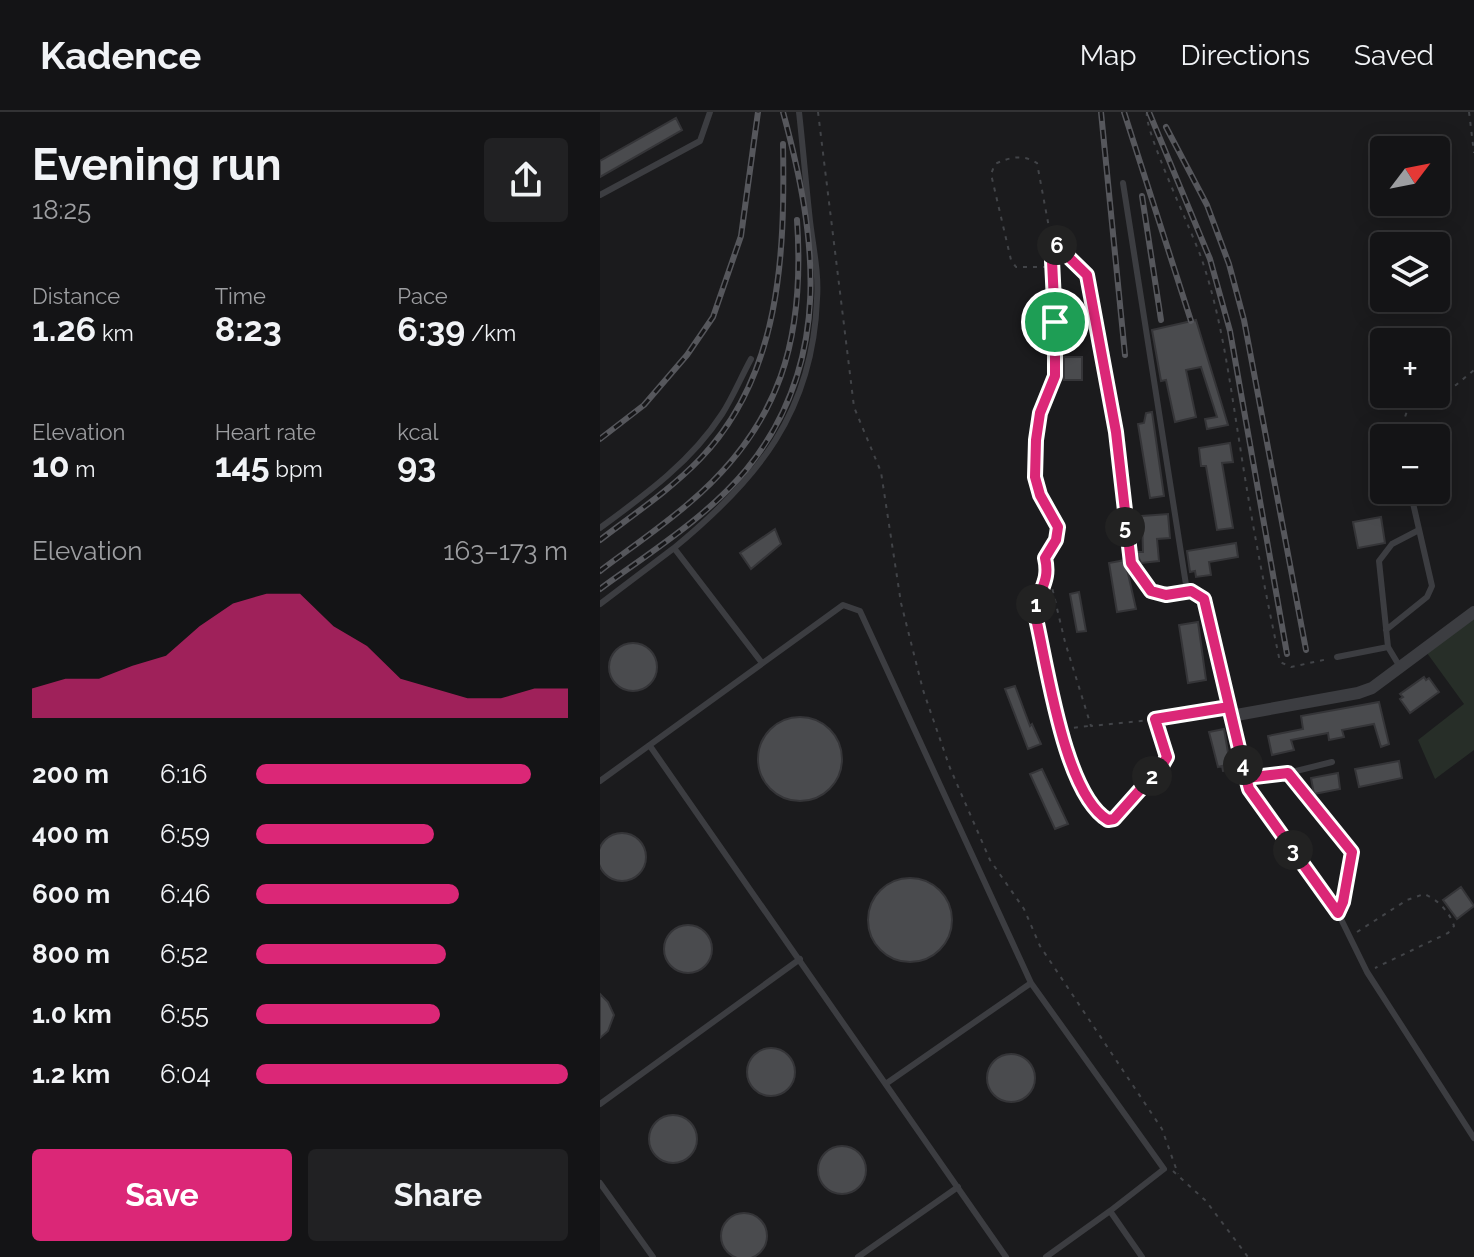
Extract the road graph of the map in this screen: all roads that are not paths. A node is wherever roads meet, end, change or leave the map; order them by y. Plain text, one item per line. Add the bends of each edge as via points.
1 (710, 112) edge
2 (799, 112) edge
3 (1123, 183) dead end
4 (600, 195) edge
5 (1051, 240) road end
6 (751, 359) dead end
7 (1412, 504) edge
8 (600, 528) edge
9 (1417, 531) junction
10 (674, 548) junction
11 (1187, 591) junction
12 (600, 604) edge
13 (1474, 612) edge
14 (1386, 630) junction
15 (1388, 647) junction
16 (1337, 657) road end
17 (762, 663) junction
18 (1400, 667) junction
19 (1230, 712) junction
20 (1160, 719) dead end
21 (650, 746) junction
22 (1332, 762) dead end
23 (1246, 778) junction
24 (600, 781) edge
25 (800, 959) junction
26 (1031, 983) junction
27 (887, 1083) junction
28 (600, 1104) edge
29 (1474, 1138) edge
30 (600, 1183) edge
31 (958, 1187) junction
32 (1110, 1211) junction
33 (653, 1257) edge
34 (858, 1257) edge
35 (1006, 1257) edge
36 (1046, 1257) edge
37 (1142, 1257) edge

1 - 4 lane via 700,141
2 - 10 lane via 818,298 803,384 758,468
3 - 11 lane
5 - 11 lane via 1087,275 1116,432 1131,563 1151,591
6 - 8 lane via 722,415 686,459
7 - 9 lane
9 - 14 lane via 1392,544 1379,561
9 - 14 lane via 1432,586 1427,597
10 - 12 lane
10 - 17 lane
11 - 19 lane via 1204,599
13 - 18 street
14 - 15 lane
15 - 16 lane
15 - 18 lane
17 - 21 lane
17 - 26 lane via 843,605 860,611
18 - 19 street via 1358,693
19 - 20 street
19 - 23 lane
21 - 24 lane
21 - 25 lane
22 - 23 lane
23 - 29 lane via 1338,913 1367,972
25 - 27 lane
25 - 28 lane
26 - 27 lane
26 - 32 lane via 1164,1169
27 - 31 lane
30 - 33 lane
31 - 34 lane
31 - 35 lane
32 - 36 lane
32 - 37 lane

